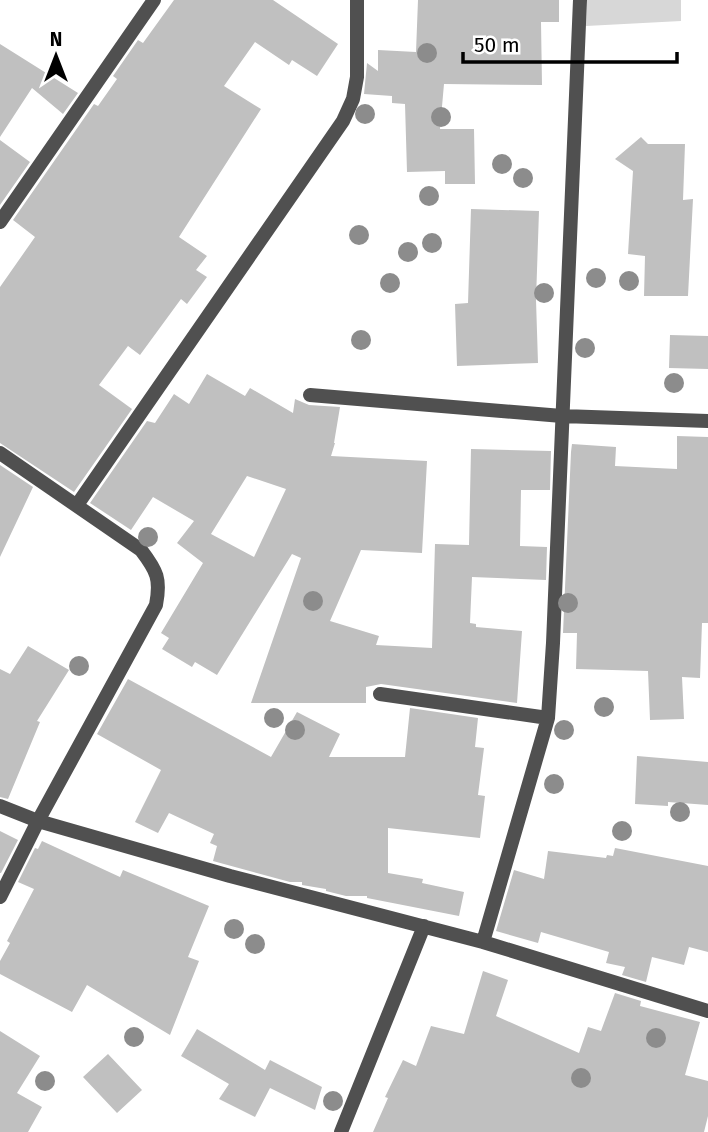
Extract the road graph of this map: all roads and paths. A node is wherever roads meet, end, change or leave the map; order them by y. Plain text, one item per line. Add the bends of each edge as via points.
1 (154, 0) edge
2 (357, 0) edge
3 (580, 0) edge
4 (0, 222) edge
5 (310, 395) dead end
6 (562, 416) junction
7 (708, 421) edge
8 (0, 453) edge
9 (77, 505) junction
10 (380, 695) dead end
11 (548, 718) junction
12 (0, 806) edge
13 (38, 821) junction
14 (0, 897) edge
15 (424, 926) junction
16 (483, 942) junction
17 (708, 1010) edge
18 (341, 1132) edge

1 - 4 street
2 - 9 street via 357,77 342,121
3 - 6 street
5 - 6 street
6 - 7 street
6 - 11 street
8 - 9 street
9 - 13 street via 141,550 155,568 160,586 156,605
10 - 11 street
11 - 16 street
12 - 13 street
13 - 14 street
13 - 15 street
15 - 16 street
15 - 18 street
16 - 17 street

